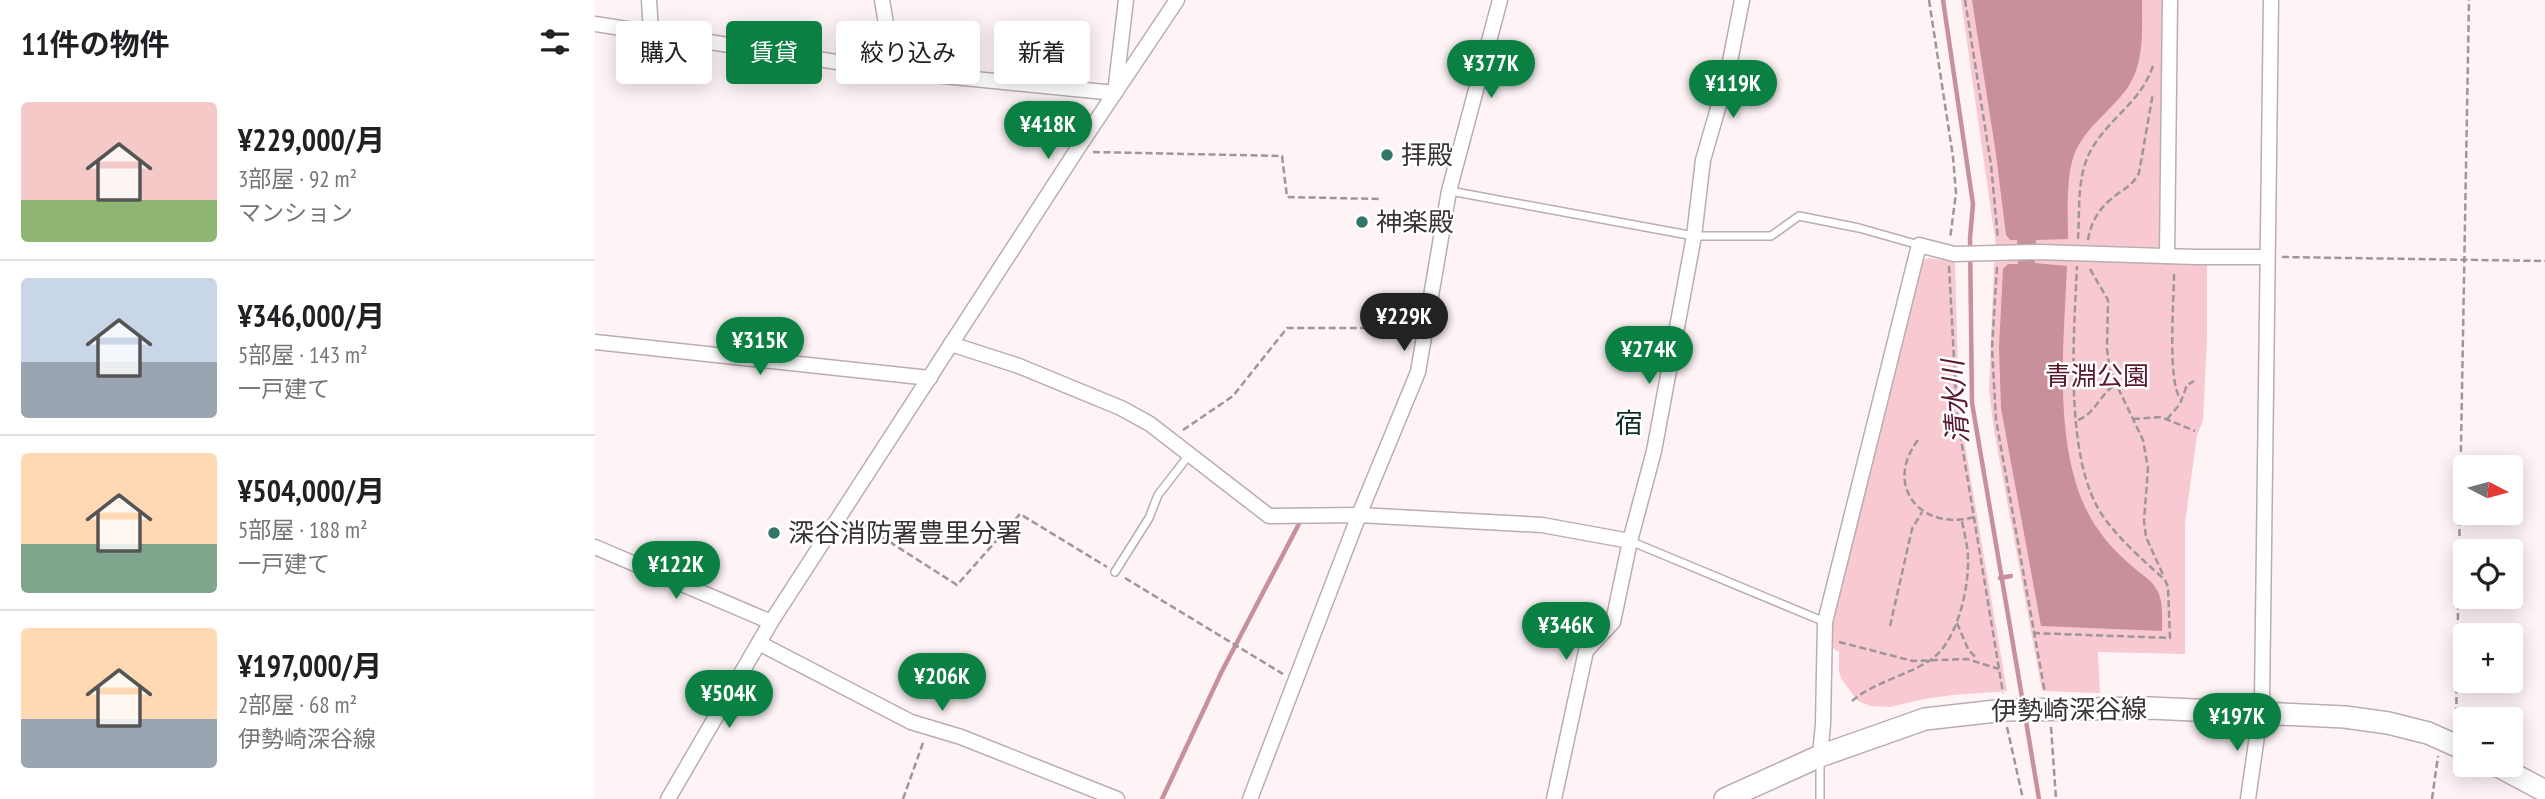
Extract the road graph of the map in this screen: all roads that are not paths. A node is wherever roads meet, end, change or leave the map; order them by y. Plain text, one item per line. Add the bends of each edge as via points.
1 (649, 0) edge
2 (882, 0) edge
3 (1126, 0) edge
4 (1177, 0) edge
5 (1500, 0) edge
6 (1742, 0) edge
7 (2170, 0) edge
8 (2271, 0) edge
9 (650, 21) edge
10 (886, 21) edge
11 (595, 24) edge
12 (616, 27) edge
13 (712, 43) edge
14 (836, 62) edge
15 (980, 80) edge
16 (1115, 93) junction
17 (1449, 191) junction
18 (1694, 236) junction
19 (1919, 245) junction
20 (2167, 256) junction
21 (2267, 257) junction
22 (595, 342) edge
23 (951, 344) junction
24 (930, 378) junction
25 (1189, 455) junction
26 (1359, 515) junction
27 (1630, 541) junction
28 (595, 547) edge
29 (1115, 572) road end
30 (771, 622) junction
31 (1825, 622) junction
32 (759, 643) junction
33 (2260, 712) junction
34 (2453, 744) edge
35 (1820, 756) junction
36 (2519, 777) edge
37 (2545, 791) edge
38 (668, 799) edge
39 (1117, 799) edge
40 (1250, 799) edge
41 (1554, 799) edge
42 (1725, 799) edge
43 (1820, 799) edge
44 (2248, 799) edge

1 - 9 street
2 - 10 street
3 - 16 street
4 - 16 street
5 - 17 street
6 - 18 street via 1727,77 1703,160
7 - 20 street
8 - 21 street
11 - 12 street
13 - 14 street
15 - 16 street
16 - 23 street
17 - 18 lane
17 - 26 street via 1418,372
18 - 19 lane via 1771,236 1799,216
18 - 27 street via 1654,452
19 - 20 street via 1951,253
19 - 31 street
20 - 21 street
21 - 33 street
22 - 24 street
23 - 24 street
23 - 25 street via 1121,408
24 - 30 street
25 - 26 street via 1269,516
25 - 29 lane via 1158,495
26 - 27 street via 1542,525
26 - 40 street
27 - 31 lane
27 - 41 street via 1613,622 1586,651
28 - 30 street
30 - 32 street
31 - 35 street
32 - 38 street
32 - 39 street via 911,722
33 - 34 main road, 伊勢崎深谷線 via 2371,720
33 - 35 main road, 伊勢崎深谷線 via 2006,705 1925,719
33 - 44 street
35 - 42 main road, 伊勢崎深谷線
35 - 43 lane
36 - 37 main road

